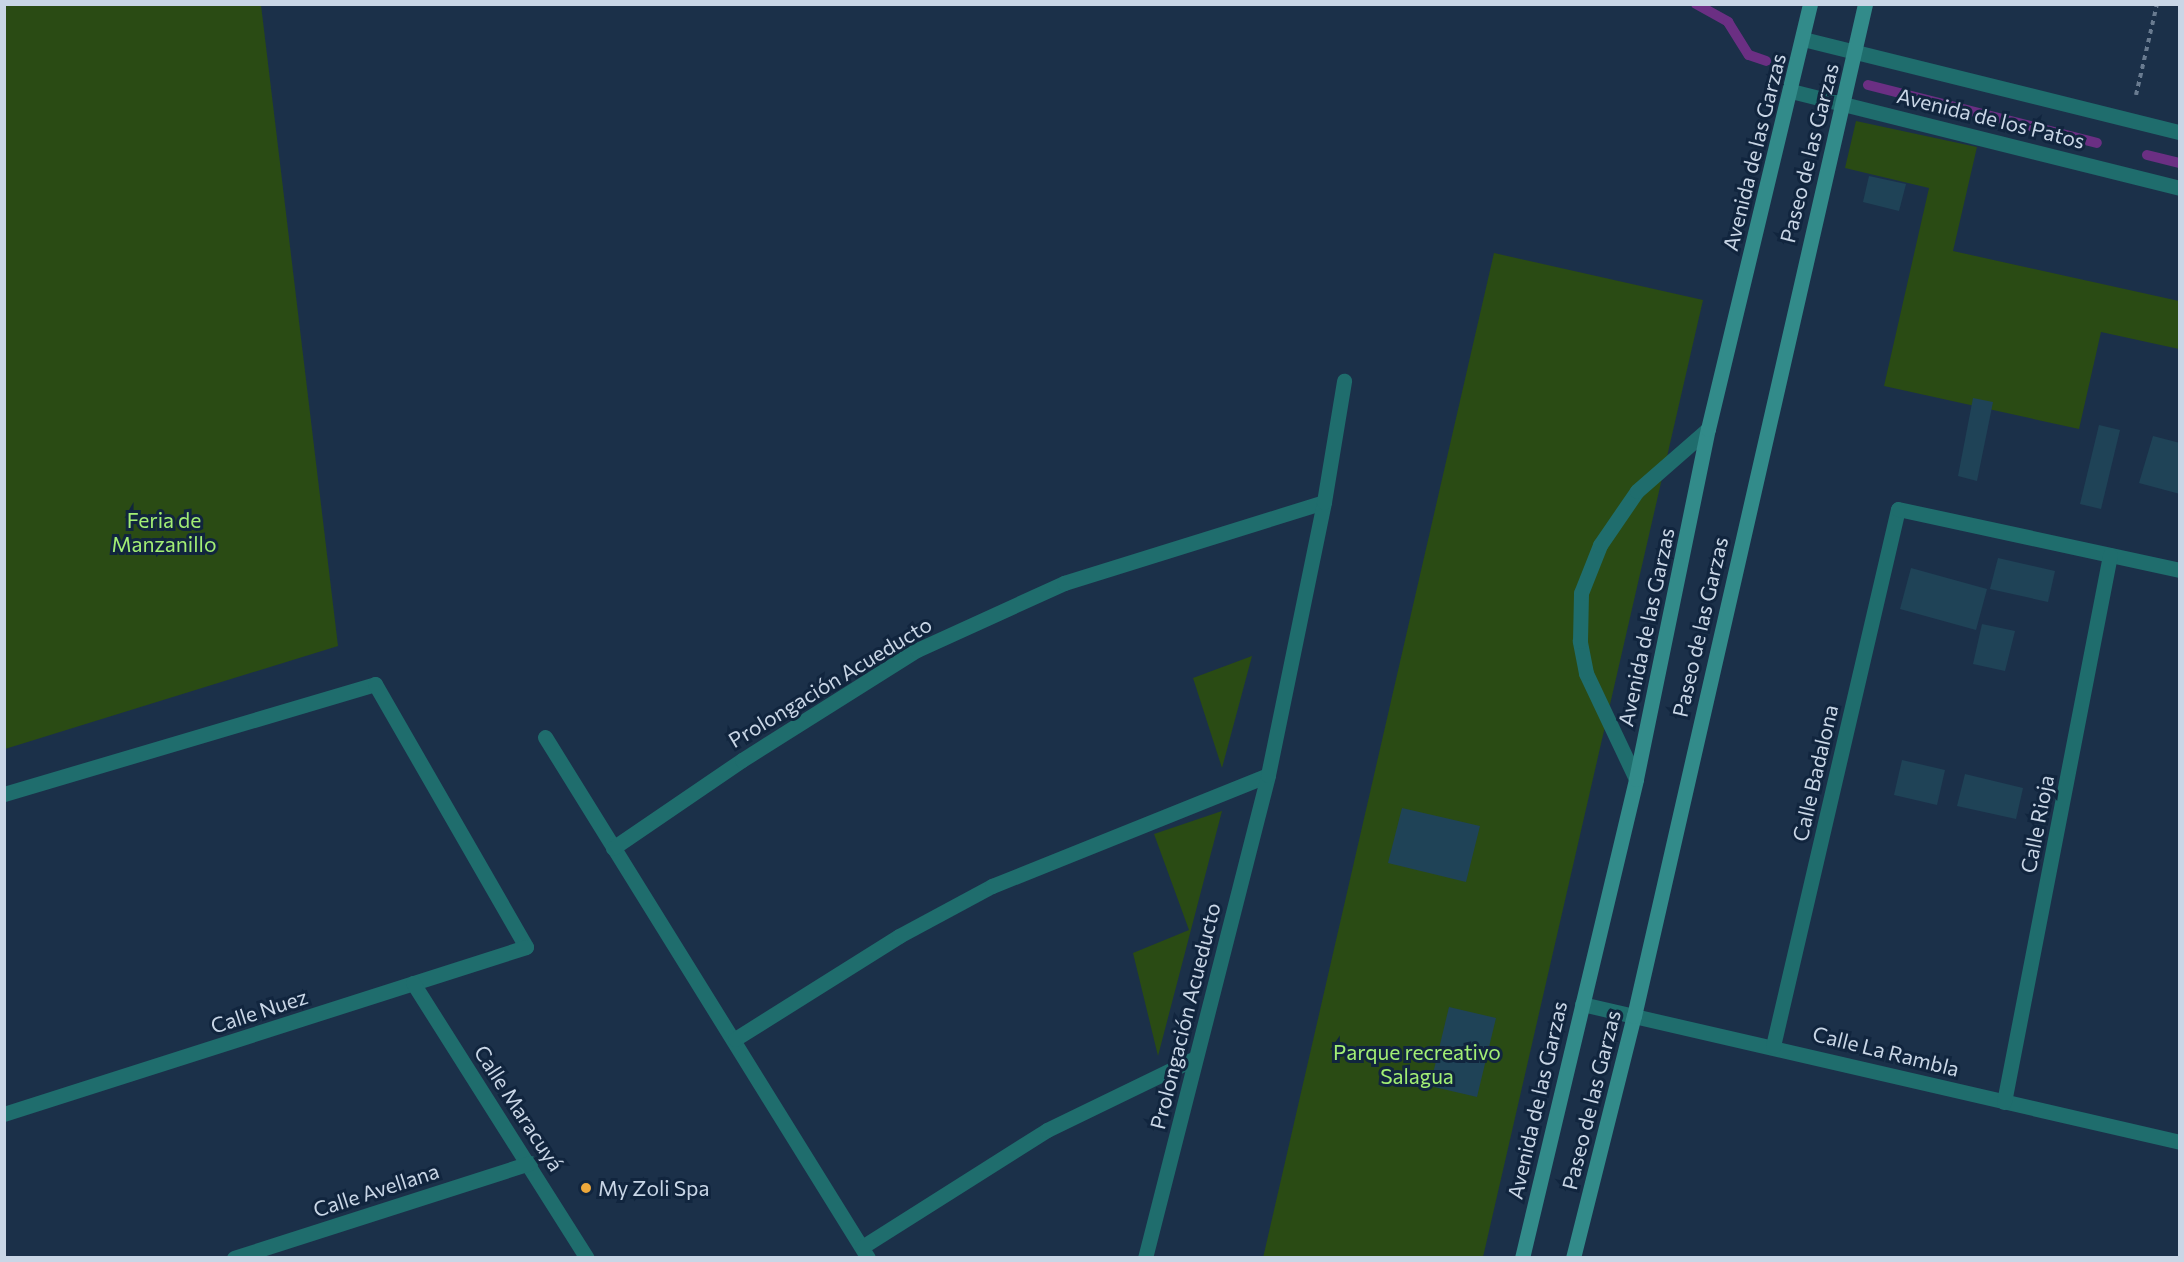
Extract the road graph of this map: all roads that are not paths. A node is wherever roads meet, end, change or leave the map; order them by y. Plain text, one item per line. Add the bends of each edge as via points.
1 (1810, 4) edge
2 (1866, 4) edge
3 (1803, 39) junction
4 (1856, 52) junction
5 (1791, 91) junction
6 (1841, 101) junction
7 (2180, 132) edge
8 (2180, 188) edge
9 (1344, 381) dead end
10 (1708, 429) junction
11 (1324, 502) junction
12 (2110, 555) junction
13 (2180, 570) edge
14 (545, 737) dead end
15 (1268, 775) junction
16 (1636, 779) junction
17 (4, 794) edge
18 (613, 848) junction
19 (413, 983) junction
20 (1582, 1004) junction
21 (1634, 1016) junction
22 (735, 1039) junction
23 (1773, 1046) junction
24 (1195, 1058) junction
25 (2004, 1102) junction
26 (4, 1114) edge
27 (2180, 1142) edge
28 (530, 1163) junction
29 (865, 1252) edge
30 (234, 1257) edge
31 (588, 1257) edge
32 (1145, 1257) edge
33 (1522, 1257) edge
34 (1573, 1257) edge

1 - 3 main road, Avenida de las Garzas
2 - 4 main road, Paseo de las Garzas
3 - 4 street, Avenida de los Patos
3 - 5 main road, Avenida de las Garzas
4 - 6 main road, Paseo de las Garzas
4 - 7 street, Avenida de los Patos
5 - 6 street, Avenida de los Patos
5 - 10 main road, Avenida de las Garzas
6 - 8 street, Avenida de los Patos
6 - 21 main road, Paseo de las Garzas
9 - 11 street, Prolongación Acueducto
10 - 16 main road, Avenida de las Garzas
10 - 16 street via 1637,491 1600,545 1581,593 1580,641 1586,673
11 - 15 street, Prolongación Acueducto
11 - 18 street, Prolongación Acueducto via 1064,583 917,650 742,760
12 - 13 street
12 - 23 street, Calle Badalona via 1898,509
12 - 25 street, Calle Rioja
14 - 18 street
15 - 22 street via 992,886 899,936
15 - 24 street, Prolongación Acueducto
16 - 20 main road, Avenida de las Garzas
17 - 19 street, Calle Nuez via 375,684 526,947
18 - 22 street
19 - 26 street, Calle Nuez
19 - 28 street, Calle Maracuyá
20 - 21 street, Calle La Rambla
20 - 33 main road, Avenida de las Garzas
21 - 23 street, Calle La Rambla
21 - 34 main road, Paseo de las Garzas
22 - 29 street
23 - 25 street, Calle La Rambla
24 - 29 street via 1047,1130
24 - 32 street, Prolongación Acueducto
25 - 27 street, Calle La Rambla
28 - 30 street, Calle Avellana
28 - 31 street, Calle Maracuyá

